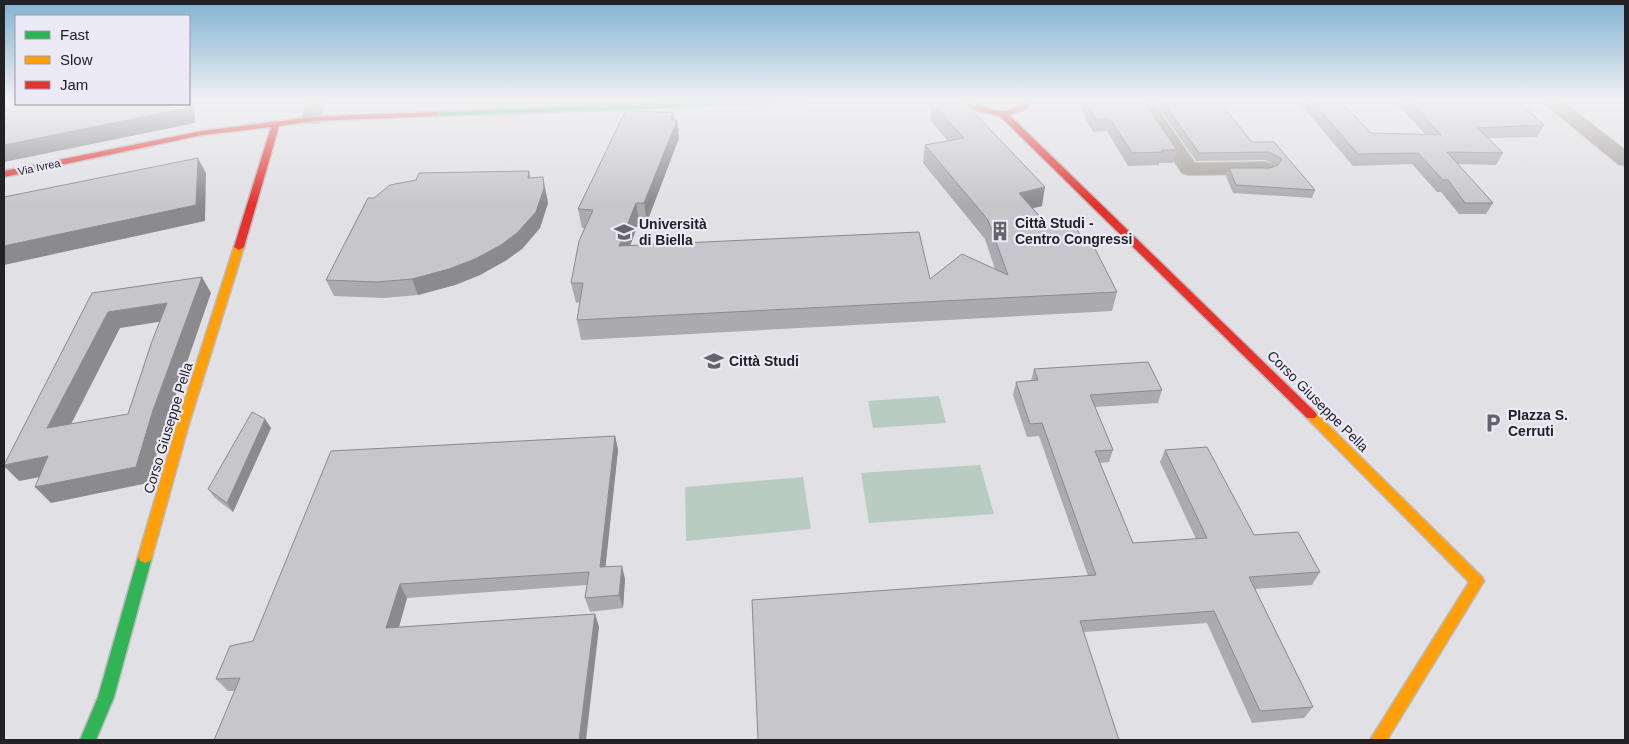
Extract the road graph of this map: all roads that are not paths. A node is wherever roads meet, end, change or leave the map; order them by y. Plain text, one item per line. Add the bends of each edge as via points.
1 (194, 135) edge
2 (273, 135) edge
3 (1024, 135) edge
4 (1166, 135) edge
5 (1593, 135) edge
6 (1625, 160) edge
7 (1266, 168) edge
8 (4, 174) edge
9 (88, 740) edge
10 (1378, 740) edge

1 - 8 street, Via Ivrea
2 - 9 street, Corso Giuseppe Pella via 182,427 106,697
3 - 10 street, Corso Giuseppe Pella via 1477,581
4 - 7 street via 1189,169
5 - 6 street

